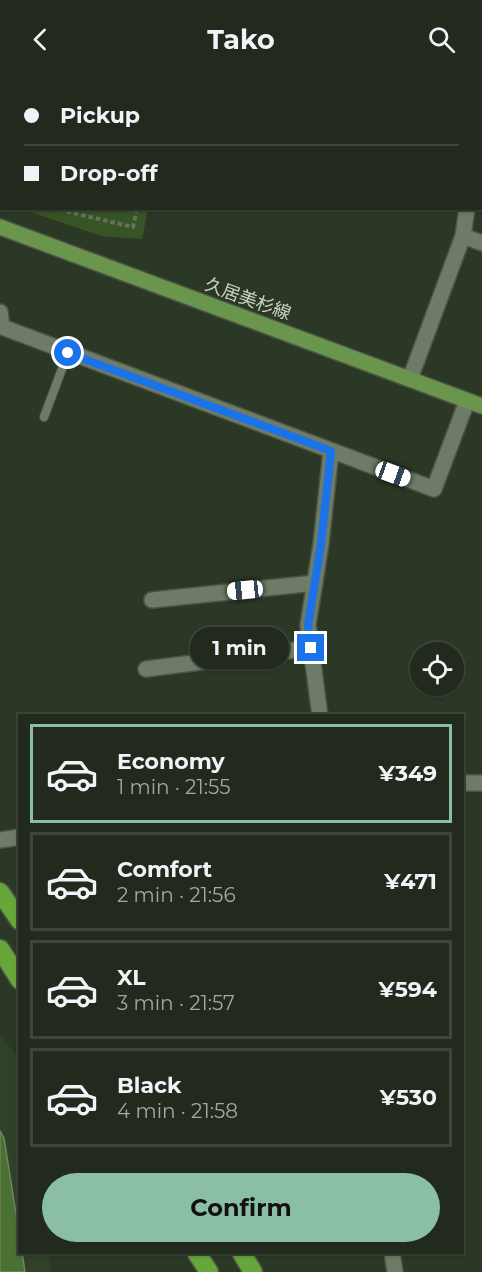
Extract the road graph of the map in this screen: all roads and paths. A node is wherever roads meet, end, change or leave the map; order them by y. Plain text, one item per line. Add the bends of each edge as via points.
1 (58, 210) edge
2 (137, 210) edge
3 (467, 210) edge
4 (0, 227) edge
5 (463, 236) junction
6 (482, 243) edge
7 (0, 312) edge
8 (68, 353) junction
9 (410, 380) junction
10 (475, 403) edge
11 (44, 417) dead end
12 (331, 451) junction
13 (315, 583) junction
14 (152, 600) dead end
15 (311, 648) junction
16 (146, 669) dead end
17 (320, 714) edge
18 (464, 783) edge
19 (482, 783) edge
20 (18, 837) edge
21 (0, 840) edge
22 (0, 892) edge
23 (18, 918) edge
24 (0, 949) edge
25 (18, 977) edge
26 (189, 1254) edge
27 (197, 1254) edge
28 (242, 1254) edge
29 (392, 1254) edge
30 (199, 1272) edge
31 (209, 1272) edge
32 (254, 1272) edge
33 (395, 1272) edge

1 - 2 path via 134,227
3 - 5 street
4 - 9 main road, 久居美杉線
5 - 6 street
5 - 9 street
7 - 8 street via 2,327
8 - 11 lane
8 - 12 street
9 - 10 main road, 久居美杉線
10 - 12 street via 434,489
12 - 13 street
13 - 14 street
13 - 15 street via 308,625
15 - 16 street
15 - 17 street
18 - 19 street
20 - 21 street
22 - 23 highway
24 - 25 highway
26 - 30 highway
27 - 31 highway
28 - 32 highway
29 - 33 street

